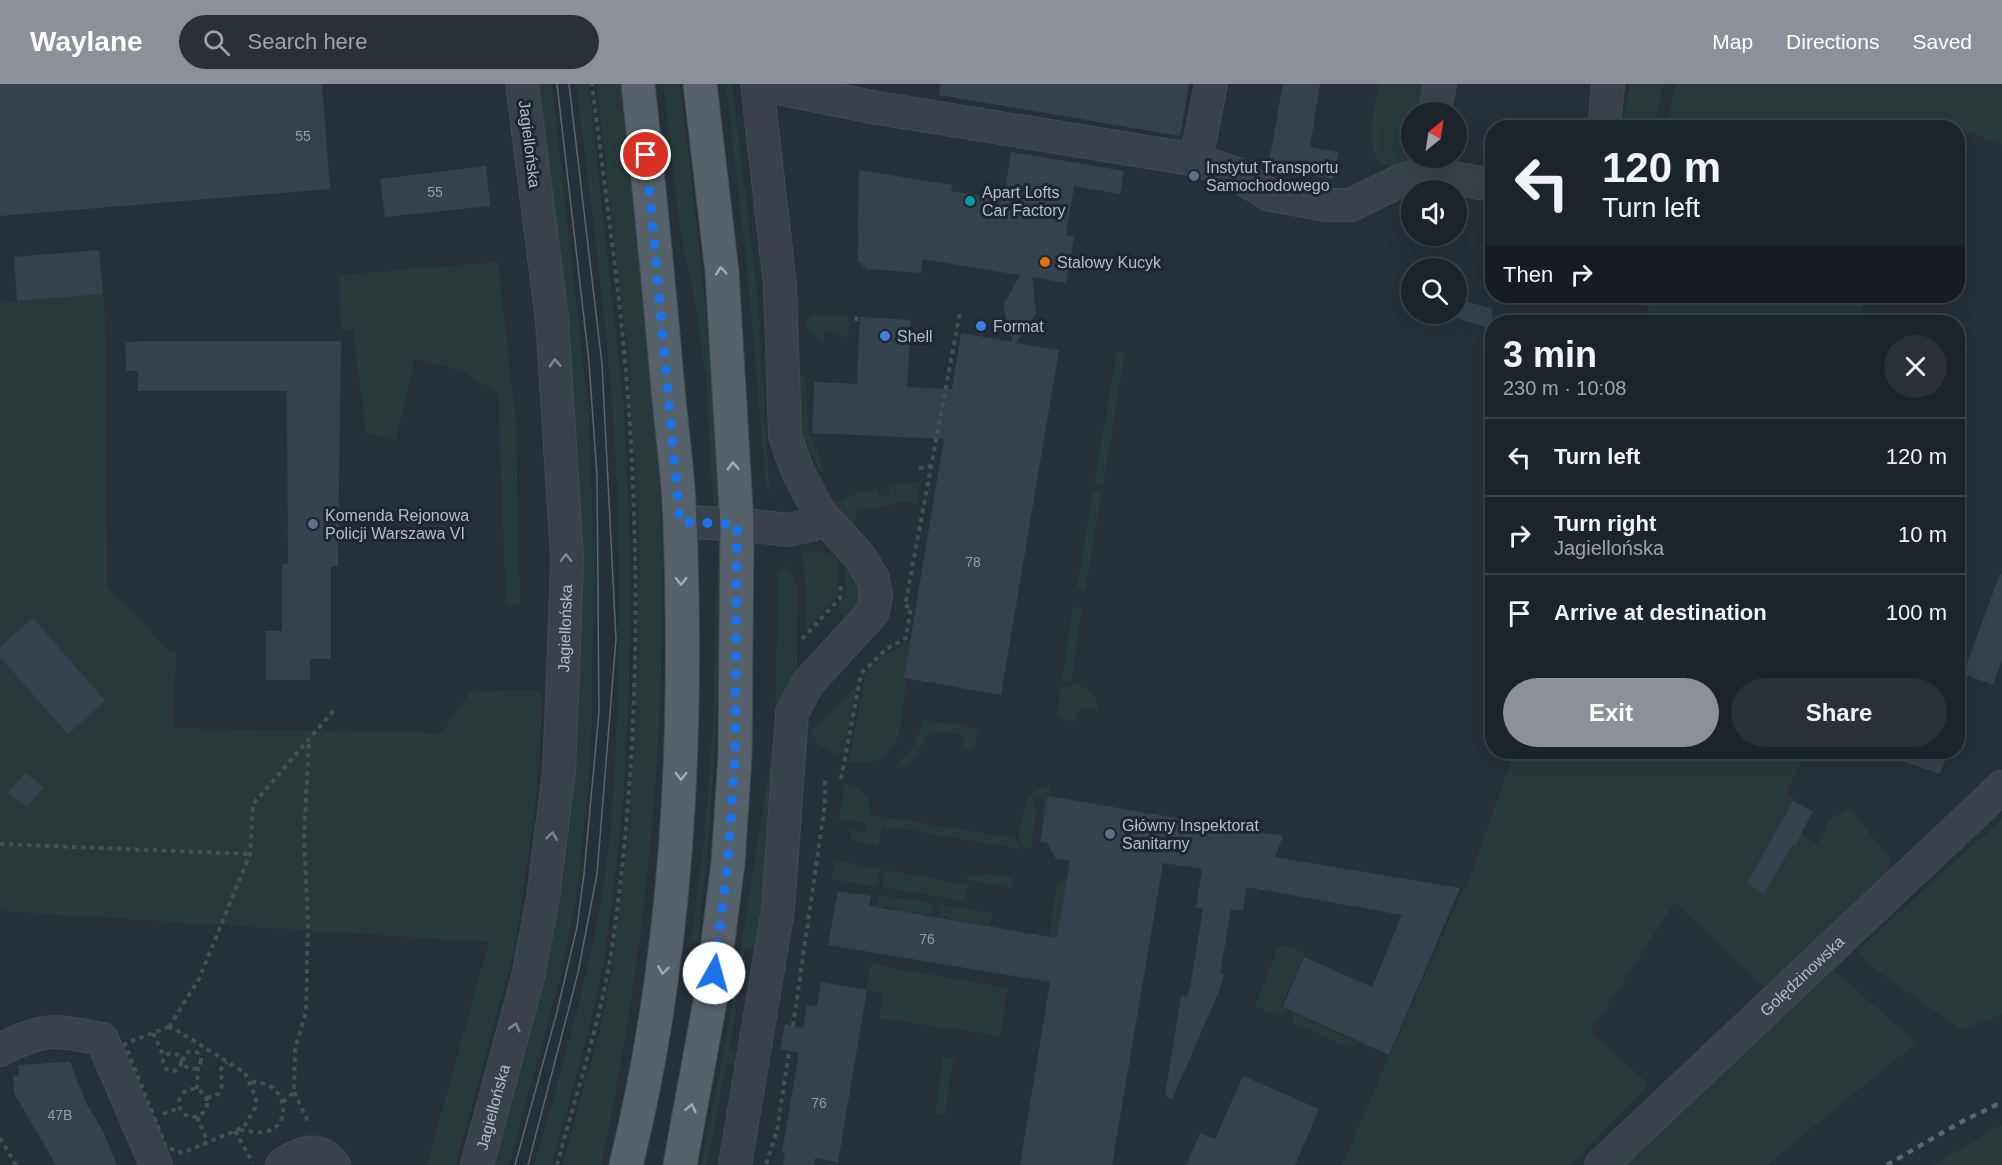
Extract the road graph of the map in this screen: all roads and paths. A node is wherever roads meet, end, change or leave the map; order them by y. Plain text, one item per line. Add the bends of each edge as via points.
1 (522, 84) edge
2 (592, 84) edge
3 (638, 84) edge
4 (700, 84) edge
5 (758, 84) edge
6 (1211, 84) edge
7 (1440, 84) edge
8 (1608, 84) edge
9 (1437, 102) edge
10 (1605, 120) edge
11 (1196, 160) junction
12 (1421, 168) edge
13 (1436, 168) edge
14 (1485, 183) edge
15 (960, 312) dead end
16 (856, 313) dead end
17 (856, 321) dead end
18 (931, 466) junction
19 (919, 468) dead end
20 (819, 512) junction
21 (680, 522) junction
22 (737, 524) junction
23 (844, 540) junction
24 (802, 639) dead end
25 (336, 708) dead end
26 (309, 740) junction
27 (825, 776) dead end
28 (841, 778) dead end
29 (2002, 787) edge
30 (0, 844) edge
31 (250, 854) junction
32 (793, 1026) dead end
33 (168, 1028) junction
34 (153, 1033) junction
35 (0, 1050) edge
36 (789, 1051) dead end
37 (165, 1057) junction
38 (183, 1061) junction
39 (227, 1061) junction
40 (198, 1067) junction
41 (250, 1081) junction
42 (197, 1089) junction
43 (207, 1098) junction
44 (283, 1102) junction
45 (197, 1117) junction
46 (237, 1130) junction
47 (0, 1138) edge
48 (208, 1142) junction
49 (268, 1164) edge
50 (16, 1165) edge
51 (156, 1165) edge
52 (334, 1165) edge
53 (477, 1165) edge
54 (557, 1165) edge
55 (626, 1165) edge
56 (680, 1165) edge
57 (735, 1165) edge
58 (765, 1165) edge
59 (1601, 1165) edge

53 -> 1 street, Jagiellońska via 538,928 559,772 563,688 567,558 552,319
2 - 54 path via 627,383 634,667 628,791 612,948
3 - 21 main road
22 -> 4 main road via 722,272
5 - 11 street via 872,107
5 - 20 street via 780,285 785,436
6 - 11 street
7 - 9 street
8 - 10 street
11 - 12 street via 1234,173 1270,195 1328,205 1351,205
13 - 14 street
15 - 18 path
16 - 17 path
18 - 19 path
18 - 28 path via 905,606 911,607 906,638 886,650 861,674
20 - 22 street via 811,525 788,530
20 - 23 street
21 - 22 street
21 -> 55 main road via 681,789 677,851 660,995
56 -> 22 main road via 704,1041 728,863 735,756
23 - 24 path via 840,598
23 - 57 street via 873,579 876,595 873,612 808,683 792,713 778,909
25 - 26 path
26 - 31 path via 254,804
26 - 44 path via 304,839 308,923 306,1012 295,1049 294,1092
27 - 32 path via 825,804
29 - 59 street, Golędzinowska
30 - 31 path
31 - 33 path via 199,979
33 - 34 path
33 - 39 path
34 - 37 path
34 - 48 path via 125,1044 166,1148 182,1153
35 - 51 street via 32,1034 59,1031 102,1039
36 - 58 path via 777,1131
37 - 38 path via 170,1053
37 - 38 path via 163,1064 167,1070 174,1071
38 - 40 path via 192,1070
38 - 40 path via 185,1054 192,1051 199,1054
39 - 41 path via 245,1072
39 - 43 path via 221,1069 222,1086 218,1094
40 - 42 path
41 - 44 path via 274,1089
41 - 46 path via 255,1108 250,1120
42 - 43 path
42 - 45 path via 186,1090 179,1097 179,1108 186,1116
43 - 45 path via 206,1110
44 - 46 path via 281,1118 271,1130
45 - 48 path
46 - 48 path
46 - 49 path
47 - 50 path
49 - 52 street via 308,1151 320,1153

